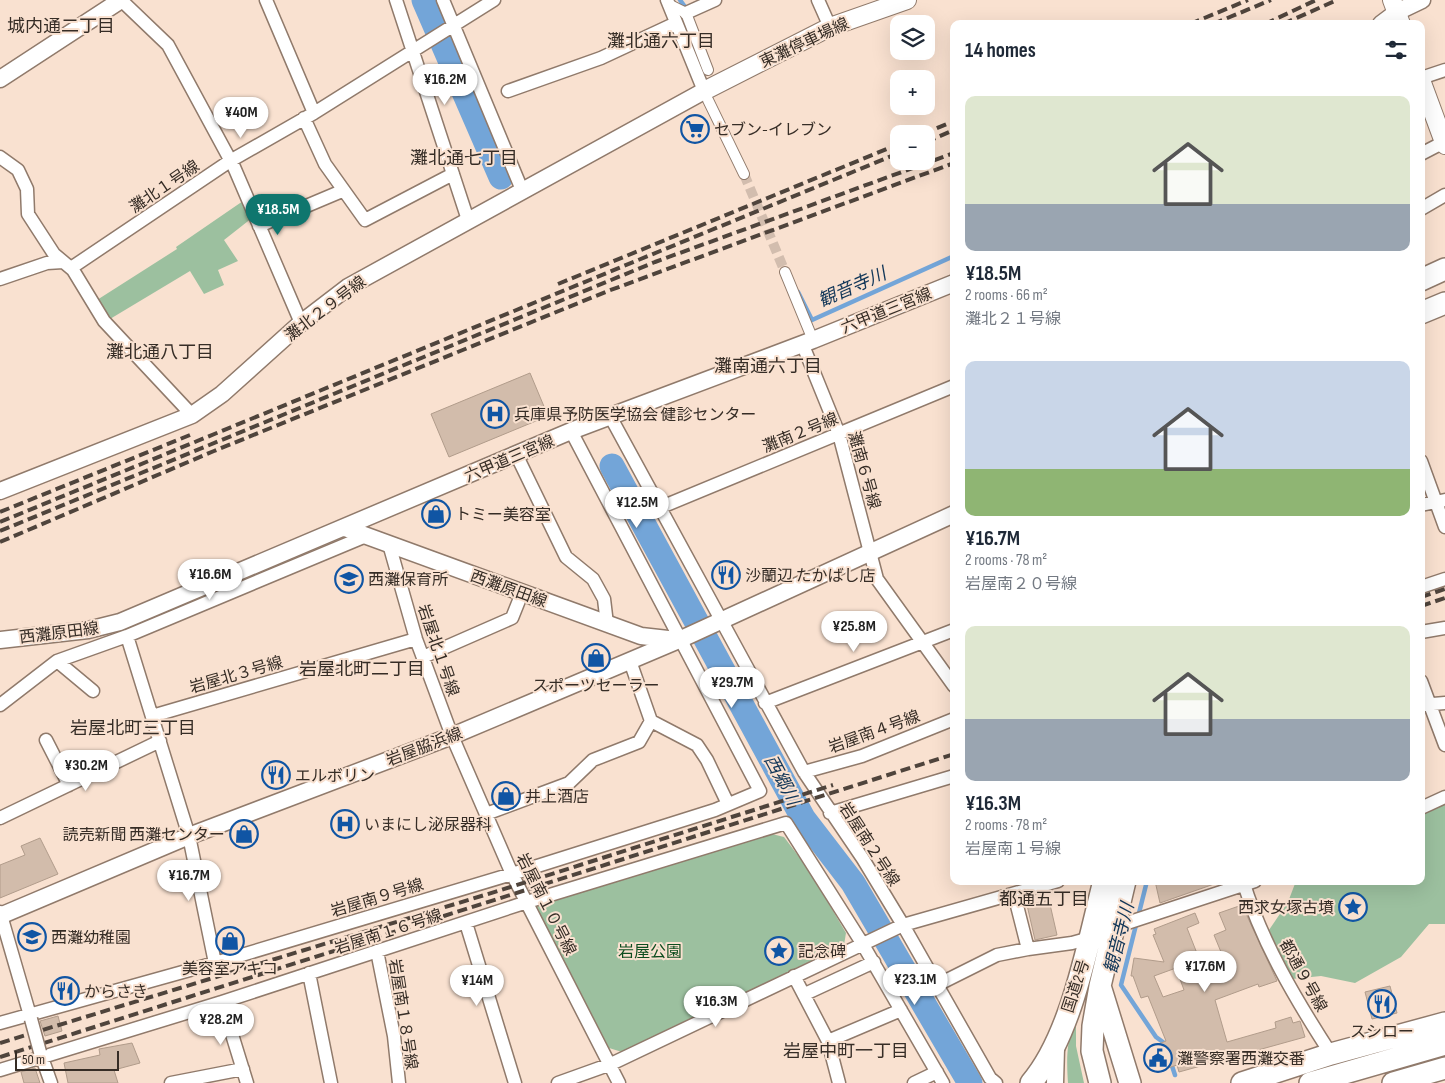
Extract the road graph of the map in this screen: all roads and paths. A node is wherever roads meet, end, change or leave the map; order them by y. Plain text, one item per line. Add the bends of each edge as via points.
1 (121, 0) edge
2 (266, 0) edge
3 (396, 0) edge
4 (443, 0) edge
5 (494, 0) edge
6 (715, 0) edge
7 (818, 0) edge
8 (907, 0) edge
9 (1422, 0) edge
10 (668, 3) edge
11 (686, 12) junction
12 (1397, 12) edge
13 (1386, 20) edge
14 (676, 23) junction
15 (453, 25) junction
16 (830, 27) junction
17 (413, 51) junction
18 (708, 70) dead end
19 (1445, 70) edge
20 (1425, 78) edge
21 (0, 79) edge
22 (1425, 89) edge
23 (508, 91) dead end
24 (706, 96) junction
25 (309, 115) junction
26 (1443, 136) edge
27 (1425, 151) edge
28 (0, 157) edge
29 (230, 161) junction
30 (453, 174) junction
31 (744, 174) tunnel mouth
32 (522, 190) junction
33 (342, 191) junction
34 (1445, 196) edge
35 (1425, 207) edge
36 (468, 220) junction
37 (259, 226) junction
38 (67, 265) junction
39 (1445, 269) edge
40 (785, 272) tunnel mouth
41 (1425, 278) edge
42 (0, 279) edge
43 (950, 285) edge
44 (1445, 303) edge
45 (1425, 311) edge
46 (301, 323) junction
47 (808, 342) junction
48 (950, 388) edge
49 (192, 415) junction
50 (610, 416) junction
51 (571, 431) junction
52 (839, 434) junction
53 (516, 454) junction
54 (1425, 469) edge
55 (0, 491) edge
56 (1440, 501) edge
57 (1425, 504) edge
58 (658, 508) junction
59 (950, 516) edge
60 (1445, 527) edge
61 (345, 528) junction
62 (366, 536) junction
63 (389, 544) junction
64 (871, 551) junction
65 (1445, 579) edge
66 (1425, 586) edge
67 (522, 593) junction
68 (720, 621) junction
69 (607, 624) junction
70 (1445, 628) edge
71 (950, 631) edge
72 (1425, 631) edge
73 (127, 636) junction
74 (6, 639) edge
75 (416, 639) junction
76 (679, 640) junction
77 (921, 642) junction
78 (423, 657) junction
79 (57, 661) junction
80 (630, 661) junction
81 (950, 681) edge
82 (93, 691) dead end
83 (765, 703) junction
84 (1445, 703) edge
85 (0, 705) edge
86 (1425, 705) edge
87 (152, 716) junction
88 (650, 721) junction
89 (950, 721) edge
90 (452, 736) junction
91 (46, 740) dead end
92 (160, 741) junction
93 (1445, 745) edge
94 (804, 772) junction
95 (950, 777) edge
96 (69, 785) junction
97 (1445, 797) edge
98 (728, 804) junction
99 (1425, 806) edge
100 (830, 813) junction
101 (486, 814) junction
102 (0, 818) edge
103 (189, 836) junction
104 (512, 874) junction
105 (1038, 885) edge
106 (1113, 885) edge
107 (1241, 885) edge
108 (1248, 885) edge
109 (1018, 889) edge
110 (527, 902) junction
111 (0, 915) edge
112 (466, 923) junction
113 (1127, 923) junction
114 (903, 925) junction
115 (1090, 938) junction
116 (862, 943) junction
117 (1028, 949) junction
118 (377, 951) junction
119 (874, 962) junction
120 (215, 963) junction
121 (309, 974) junction
122 (794, 976) junction
123 (937, 985) junction
124 (1100, 986) junction
125 (805, 994) junction
126 (222, 1002) junction
127 (901, 1010) junction
128 (30, 1016) junction
129 (0, 1023) edge
130 (1445, 1023) edge
131 (828, 1041) junction
132 (1057, 1042) junction
133 (1445, 1044) edge
134 (41, 1054) junction
135 (1331, 1054) junction
136 (611, 1064) junction
137 (1445, 1068) edge
138 (243, 1069) junction
139 (0, 1070) edge
140 (940, 1077) edge
141 (50, 1083) edge
142 (171, 1083) edge
143 (247, 1083) edge
144 (331, 1083) edge
145 (399, 1083) edge
146 (515, 1083) edge
147 (558, 1083) edge
148 (619, 1083) edge
149 (839, 1083) edge
150 (914, 1083) edge
151 (996, 1083) edge
152 (1031, 1083) edge
153 (1055, 1083) edge
154 (1100, 1083) edge
155 (1130, 1083) edge
156 (1242, 1083) edge
157 (1310, 1083) edge
158 (1393, 1083) edge

1 - 21 street
1 - 29 street via 168,45
2 - 25 street
3 - 17 street
4 - 15 street
5 - 15 street
6 - 11 street
7 - 16 street
8 - 16 main road, 東灘停車場線
9 - 12 street
10 - 11 street
10 - 14 street
11 - 18 street
12 - 13 street
14 - 23 street via 601,58
14 - 24 street
15 - 17 street, 灘北１号線
15 - 32 street
16 - 24 main road, 東灘停車場線
17 - 25 street, 灘北１号線
17 - 30 street
19 - 20 street
22 - 26 main road
24 - 31 street
24 - 32 street, 灘北２９号線
25 - 29 street, 灘北１号線
25 - 33 street via 325,164
26 - 27 street
28 - 38 street via 18,170 27,189 28,214 54,254
29 - 37 street
29 - 38 street, 灘北１号線
30 - 33 street via 365,220
30 - 36 street
32 - 36 street, 灘北２９号線
33 - 37 street
34 - 35 street
36 - 46 street, 灘北２９号線 via 348,287
37 - 46 street
38 - 42 street, 灘北１号線 via 47,263
38 - 49 street via 104,320
39 - 41 highway
40 - 47 street
43 - 47 street, 六甲道三宮線
44 - 45 highway
46 - 49 street, 灘北２９号線 via 222,394
47 - 50 street, 六甲道三宮線
47 - 52 street, 灘南６号線
48 - 52 street, 灘南２号線
49 - 55 street, 灘北２９号線
50 - 51 street, 六甲道三宮線
50 - 58 street, 岩屋南２号線
51 - 53 street, 六甲道三宮線
51 - 76 street
52 - 58 street, 灘南２号線
52 - 64 street, 灘南６号線
53 - 61 street, 六甲道三宮線
53 - 69 street via 566,557 593,579 604,599
54 - 56 street
56 - 57 street
56 - 60 street
58 - 68 street, 岩屋南２号線
59 - 64 street
61 - 62 street, 西灘原田線
61 - 74 street, 西灘原田線 via 120,622 64,634
62 - 63 street, 西灘原田線
62 - 73 street
63 - 67 street, 西灘原田線
63 - 75 street, 岩屋北１号線
64 - 68 street
64 - 77 street, 灘南６号線 via 877,578
65 - 66 street
67 - 69 street, 西灘原田線
67 - 78 street via 512,618
68 - 76 street, 岩屋脇浜線
68 - 83 street, 岩屋南２号線
69 - 76 street, 西灘原田線 via 641,636
70 - 72 street
71 - 77 street
73 - 79 street
73 - 87 street
75 - 78 street, 岩屋北１号線
75 - 87 street, 岩屋北３号線
76 - 80 street, 岩屋脇浜線
76 - 98 street, 岩屋南９号線 via 760,791
77 - 81 street, 灘南６号線
77 - 83 street
78 - 90 street, 岩屋北１号線
79 - 82 street
79 - 85 street
80 - 88 street
80 - 90 street, 岩屋脇浜線
83 - 94 street, 岩屋南２号線
84 - 86 street
86 - 93 street
87 - 92 street
88 - 98 street via 697,745
88 - 101 street via 639,742 593,760 569,783
89 - 94 street, 岩屋南４号線 via 862,756
90 - 101 street, 岩屋南１０号線
90 - 103 street, 岩屋脇浜線
91 - 96 street
92 - 96 street
92 - 103 street
94 - 100 street, 岩屋南２号線
95 - 100 street
96 - 102 street
97 - 99 street
98 - 104 street, 岩屋南９号線
100 - 114 street, 岩屋南２号線 via 863,859
101 - 104 street, 岩屋南１０号線
103 - 111 street, 岩屋脇浜線
103 - 120 street
104 - 110 street, 岩屋南１０号線
104 - 120 street, 岩屋南９号線
105 - 109 street
106 - 113 highway, 国道2号
106 - 115 highway, 国道2号
107 - 113 street
108 - 135 street, 都通９号線 via 1268,944 1289,986
109 - 114 street
109 - 117 street
110 - 112 street, 岩屋南１６号線
110 - 116 street, 岩屋南１６号線 via 786,823
110 - 136 street, 岩屋南１０号線
111 - 128 street
112 - 118 street, 岩屋南１６号線
112 - 146 street
113 - 115 street
113 - 124 highway, 国道2号
114 - 116 street
114 - 123 street, 岩屋南２号線
115 - 117 street
115 - 132 highway, 国道2号
116 - 119 street
116 - 122 street
117 - 123 street via 996,956
118 - 121 street, 岩屋南１６号線
118 - 145 street, 岩屋南１８号線 via 394,1036
119 - 125 street
119 - 127 street
120 - 128 street, 岩屋南９号線
121 - 126 street, 岩屋南１６号線
121 - 144 street
122 - 125 street
122 - 136 street
123 - 151 street, 岩屋南２号線 via 990,1078
124 - 154 highway via 1092,1051
124 - 155 highway, 国道2号
125 - 131 street
126 - 134 street, 岩屋南１６号線
126 - 138 street
127 - 131 street
127 - 140 street
128 - 129 street, 岩屋南９号線
128 - 134 street, bridge
130 - 135 highway
131 - 149 street
132 - 152 highway, 国道2号
132 - 153 street
133 - 157 highway
134 - 139 street, 岩屋南１６号線
134 - 141 street
135 - 156 highway
136 - 147 street
136 - 148 street, 岩屋南１０号線
137 - 158 highway
138 - 142 street
138 - 143 street
140 - 150 street

